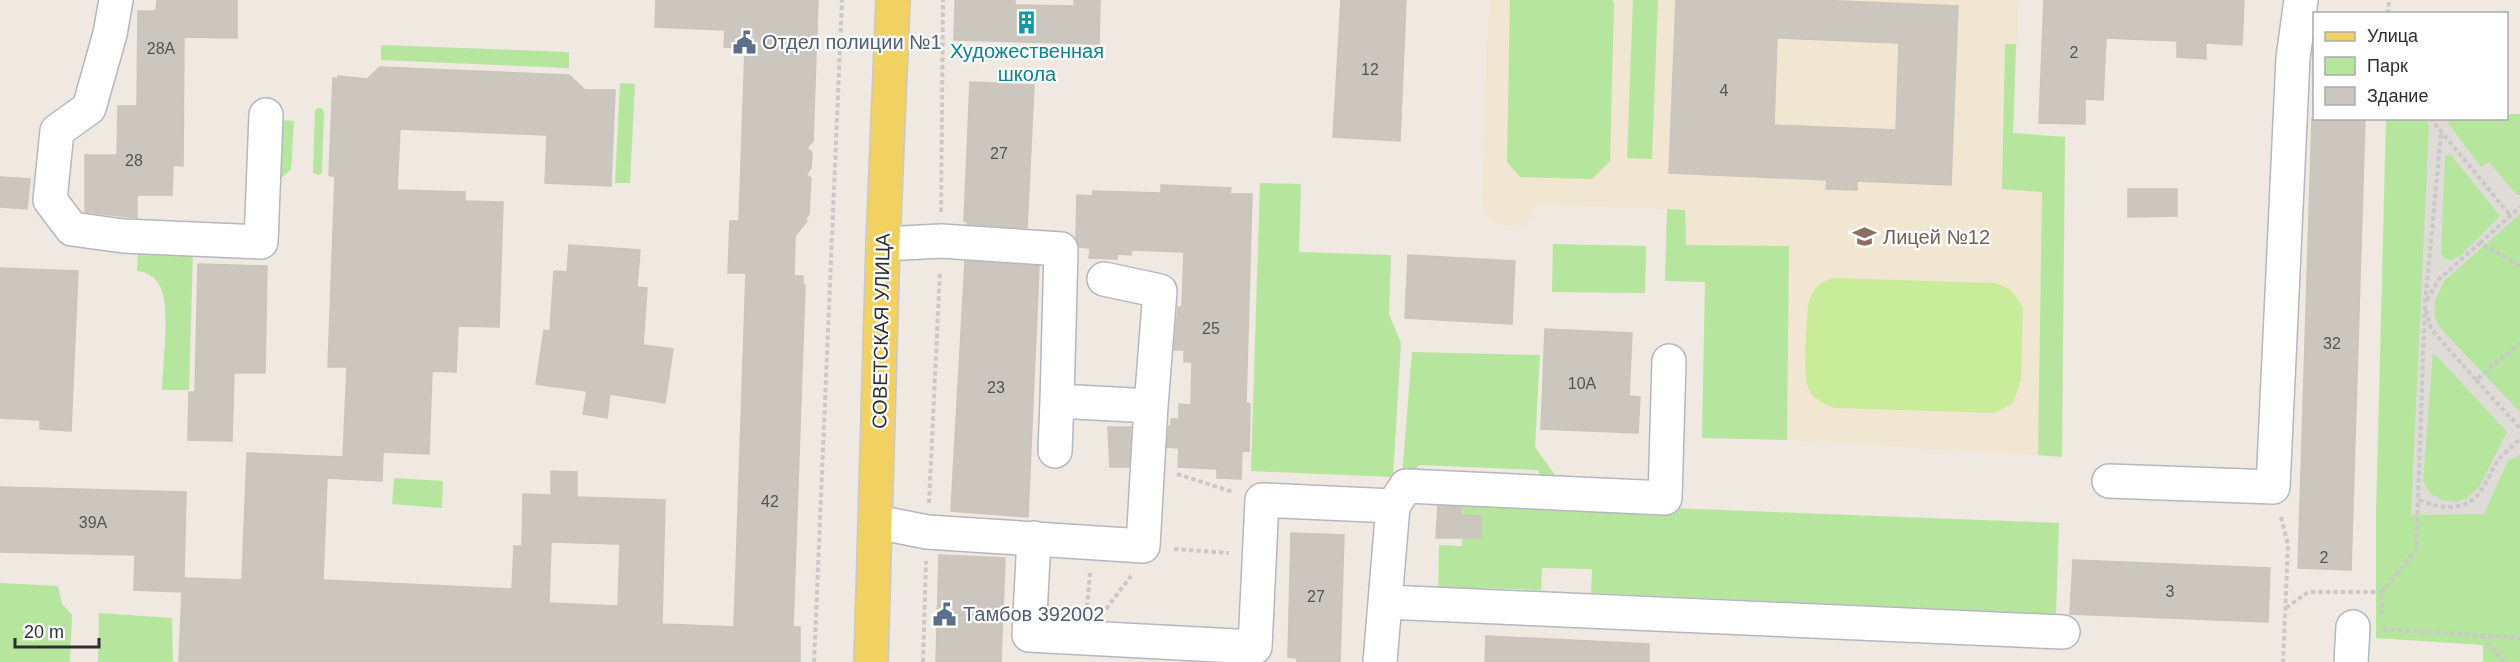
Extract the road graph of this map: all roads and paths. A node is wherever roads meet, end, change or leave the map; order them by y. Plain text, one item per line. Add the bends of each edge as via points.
1 (116, 0) edge
2 (843, 0) edge
3 (893, 0) edge
4 (943, 0) edge
5 (2301, 0) edge
6 (266, 115) dead end
7 (2431, 120) edge
8 (2441, 134) junction
9 (2520, 207) edge
10 (2510, 215) junction
11 (941, 241) junction
12 (2480, 243) junction
13 (883, 244) junction
14 (2520, 267) edge
15 (1104, 279) dead end
16 (2425, 304) junction
17 (2520, 343) edge
18 (1669, 361) dead end
19 (2476, 380) junction
20 (1057, 401) junction
21 (1151, 406) junction
22 (2520, 428) edge
23 (2520, 439) edge
24 (1055, 451) dead end
25 (1147, 463) junction
26 (2109, 481) dead end
27 (2273, 487) junction
28 (2418, 498) junction
29 (1262, 500) junction
30 (1393, 506) junction
31 (876, 522) junction
32 (927, 532) junction
33 (1034, 538) junction
34 (1093, 542) junction
35 (1148, 546) junction
36 (1258, 556) junction
37 (1386, 602) junction
38 (2286, 608) junction
39 (2353, 627) joint
40 (2063, 632) dead end
41 (2481, 635) junction
42 (1084, 638) junction
43 (2520, 638) edge
44 (814, 662) edge
45 (871, 662) edge
46 (923, 662) edge
47 (1380, 662) edge
48 (2283, 662) edge
49 (2351, 662) edge
50 (2504, 662) edge

1 - 6 lane via 88,108 57,131 50,200 72,229 123,236 261,242
2 - 44 path
3 - 13 main road, СОВЕТСКАЯ УЛИЦА
4 - 11 path
5 - 27 lane via 2293,58
7 - 8 path
8 - 10 path
8 - 16 path
9 - 10 path
10 - 12 path
11 - 13 lane
11 - 20 lane via 1061,249
11 - 32 path
12 - 14 path
12 - 16 path via 2439,279
13 - 31 main road, СОВЕТСКАЯ УЛИЦА
15 - 21 lane via 1160,291
16 - 19 path via 2431,329
16 - 28 path
17 - 19 path
18 - 30 lane via 1665,498 1406,486
19 - 22 path
20 - 21 lane
20 - 24 lane
21 - 25 lane
23 - 28 path via 2499,459 2480,493 2471,501 2446,507 2433,506
25 - 29 path
25 - 35 lane
26 - 27 lane
27 - 38 path via 2288,545
28 - 38 path via 2416,550 2382,592 2307,592
29 - 30 lane
29 - 36 lane
30 - 37 lane
31 - 32 lane
31 - 45 main road, СОВЕТСКАЯ УЛИЦА
32 - 33 lane
32 - 46 path
33 - 34 lane
33 - 42 lane via 1029,635
34 - 35 lane
34 - 42 path
35 - 36 path
35 - 42 path
36 - 42 lane via 1256,647
37 - 40 lane
37 - 47 lane
38 - 48 path
39 - 41 path
39 - 49 lane
41 - 43 path
41 - 50 path

